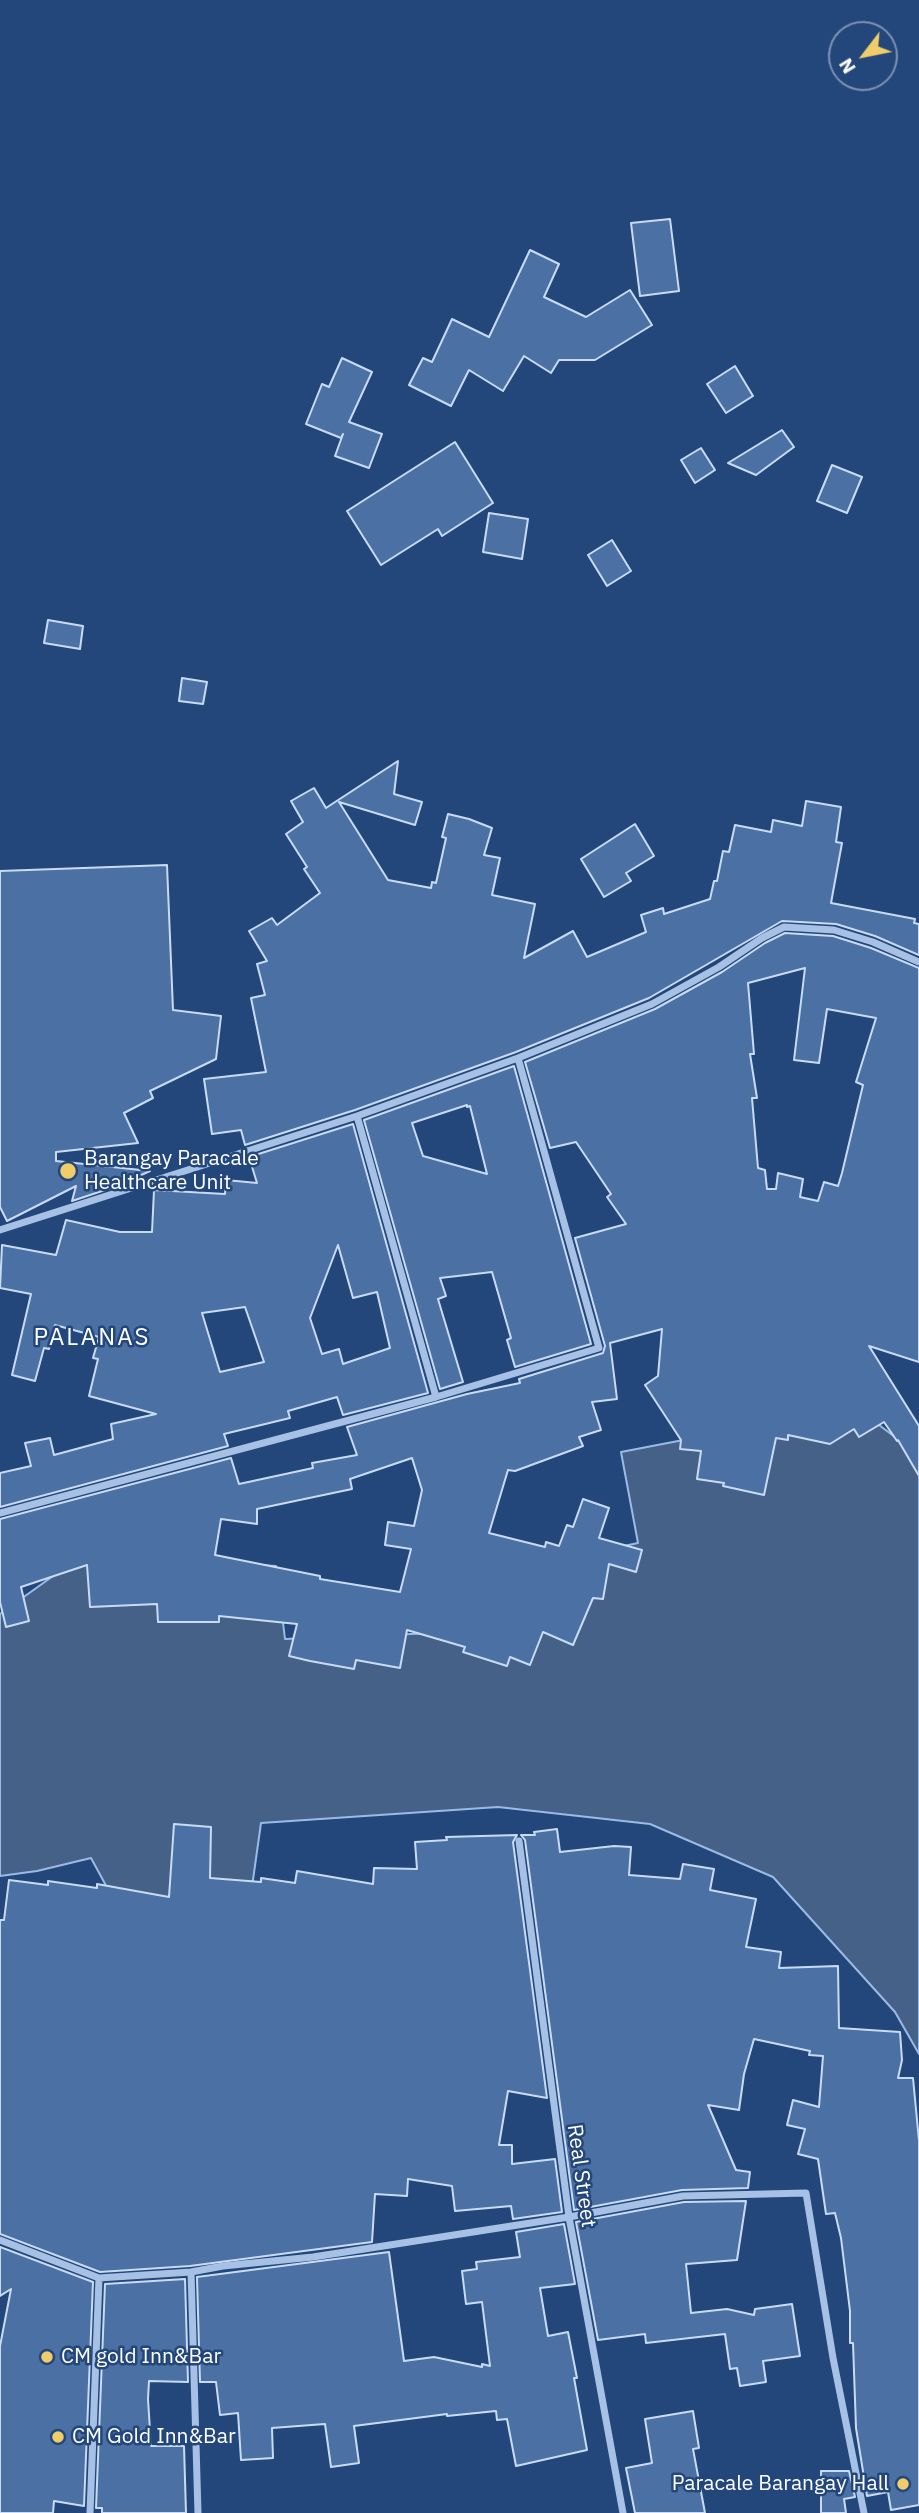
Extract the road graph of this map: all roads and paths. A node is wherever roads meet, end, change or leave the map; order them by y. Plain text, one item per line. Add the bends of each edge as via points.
1 (919, 962) edge
2 (518, 1058) junction
3 (357, 1116) junction
4 (0, 1230) edge
5 (436, 1397) junction
6 (0, 1513) edge
7 (519, 1841) dead end
8 (569, 2217) junction
9 (0, 2240) edge
10 (191, 2272) junction
11 (99, 2278) junction
12 (90, 2513) edge
13 (198, 2513) edge
14 (623, 2513) edge
15 (864, 2513) edge

1 - 2 street via 834,930 784,927 652,1004
2 - 3 street
2 - 5 street via 599,1348
3 - 4 street
3 - 5 street
5 - 6 street
7 - 8 street, Real Street
8 - 10 street
8 - 14 street, Real Street
8 - 15 street via 683,2196 806,2193
9 - 11 street
10 - 11 street
10 - 13 street
11 - 12 street

